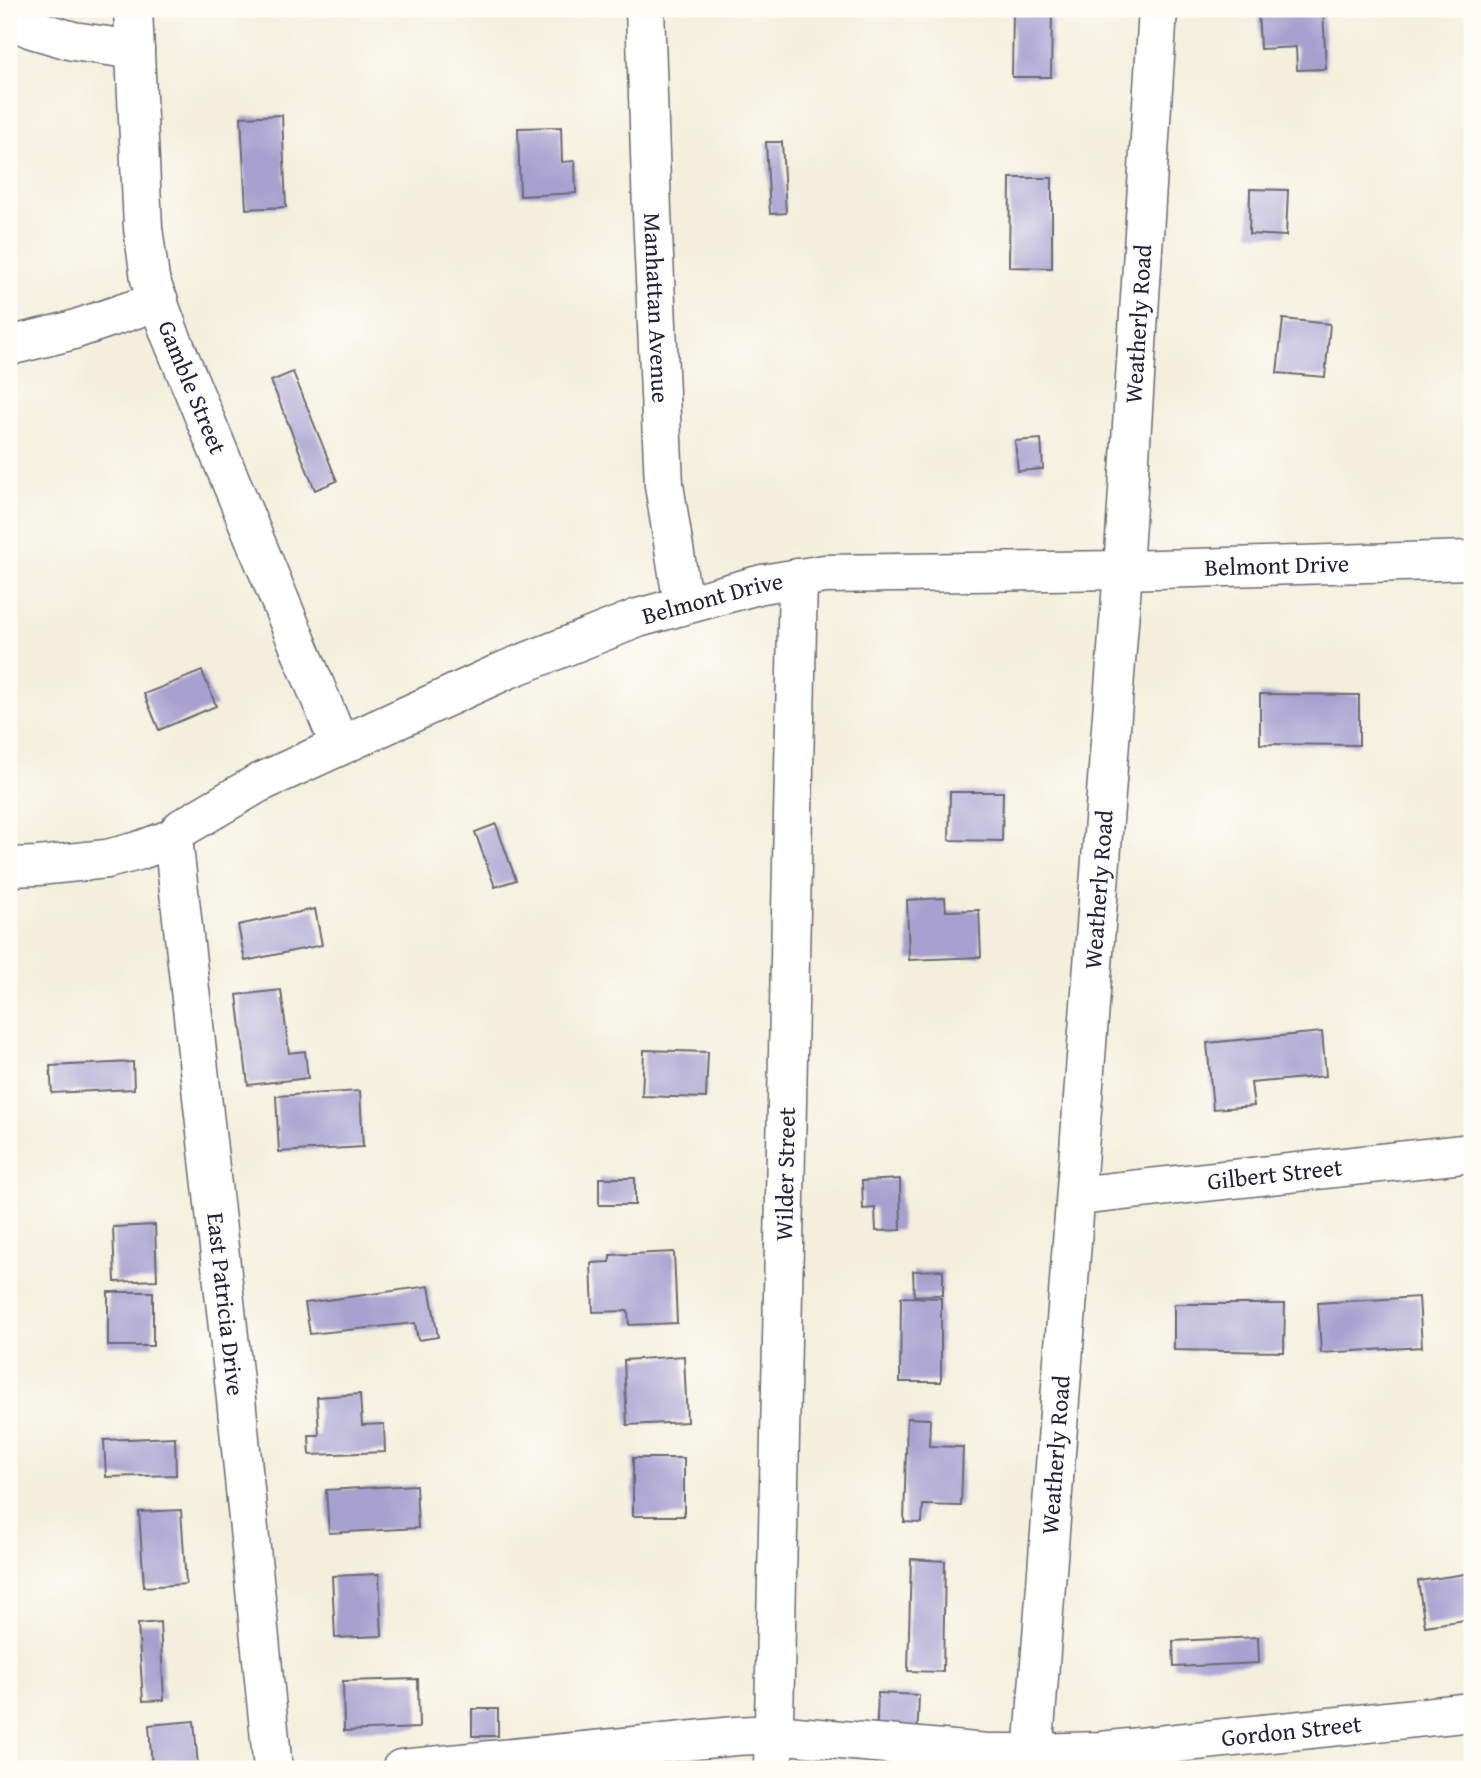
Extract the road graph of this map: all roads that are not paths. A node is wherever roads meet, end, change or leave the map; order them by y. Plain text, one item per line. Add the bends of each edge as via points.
1 (133, 9) edge
2 (645, 9) edge
3 (1158, 9) edge
4 (9, 18) edge
5 (135, 50) junction
6 (159, 301) junction
7 (9, 346) edge
8 (1472, 560) edge
9 (1122, 570) junction
10 (798, 578) junction
11 (683, 605) junction
12 (340, 746) junction
13 (173, 838) junction
14 (9, 867) edge
15 (1472, 1153) edge
16 (1076, 1196) junction
17 (1472, 1712) edge
18 (773, 1752) edge
19 (1032, 1761) edge
20 (273, 1769) edge
21 (401, 1769) edge

1 - 5 street, Gamble Street
2 - 11 street, Manhattan Avenue via 664,485
3 - 9 street, Weatherly Road
4 - 5 street via 73,41
5 - 6 street, Gamble Street via 143,228 150,279
6 - 7 street
6 - 12 street, Gamble Street
8 - 9 street, Belmont Drive
9 - 10 street, Belmont Drive
9 - 16 street, Weatherly Road
10 - 11 street, Belmont Drive
10 - 18 street, Wilder Street
11 - 12 street, Belmont Drive via 506,670
12 - 13 street, Belmont Drive via 257,784
13 - 14 street, Belmont Drive via 107,859
13 - 20 street, East Patricia Drive
15 - 16 street, Gilbert Street
16 - 19 street, Weatherly Road
17 - 19 street, Gordon Street
18 - 19 street, Gordon Street via 987,1752
18 - 21 street, Gordon Street via 735,1735

